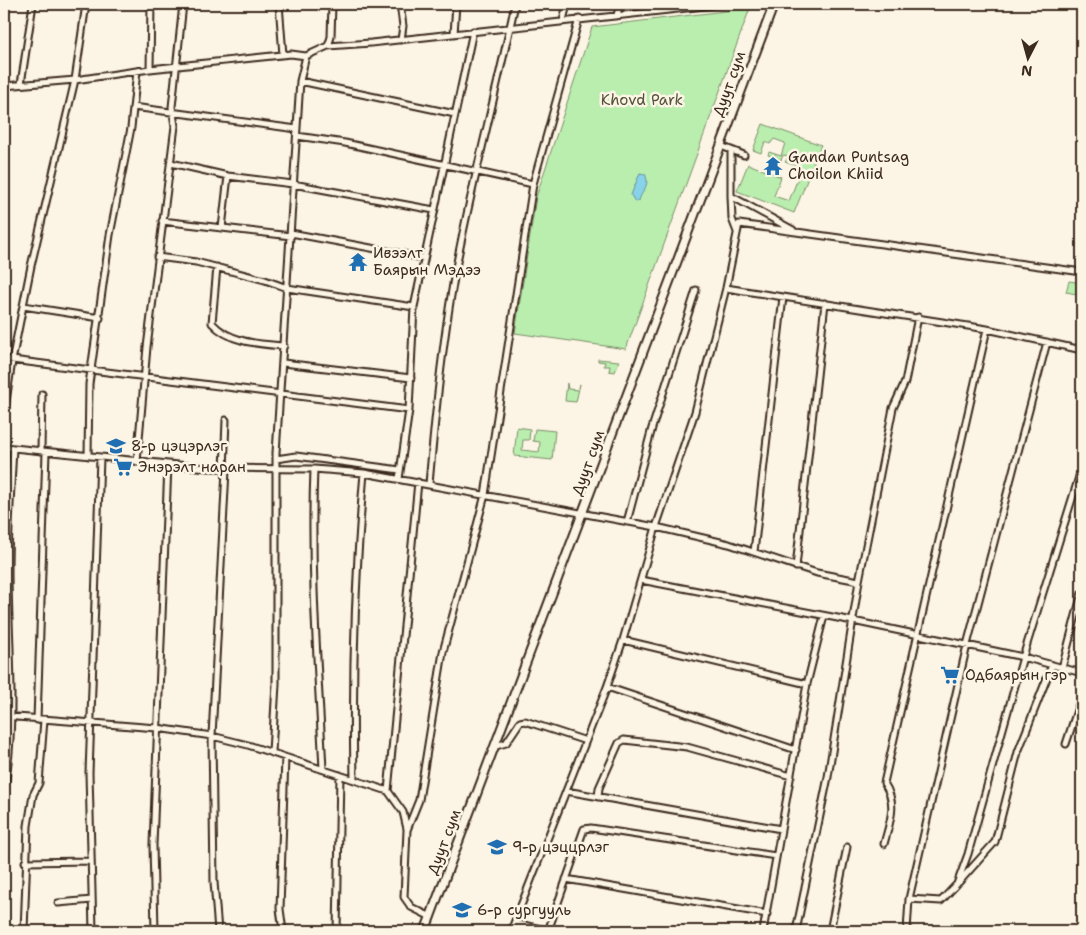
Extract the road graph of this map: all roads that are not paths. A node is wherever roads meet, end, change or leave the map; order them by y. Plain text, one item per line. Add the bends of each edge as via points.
1 (32, 4) edge
2 (86, 4) edge
3 (151, 4) edge
4 (184, 4) edge
5 (279, 4) edge
6 (332, 4) edge
7 (400, 4) edge
8 (456, 4) edge
9 (515, 4) edge
10 (567, 4) edge
11 (620, 4) edge
12 (666, 4) edge
13 (723, 4) edge
14 (774, 4) edge
15 (665, 10) junction
16 (617, 15) junction
17 (580, 19) junction
18 (563, 21) junction
19 (510, 27) junction
20 (472, 32) junction
21 (454, 34) junction
22 (401, 40) junction
23 (328, 46) junction
24 (283, 55) junction
25 (306, 56) junction
26 (178, 65) junction
27 (150, 69) junction
28 (137, 71) junction
29 (75, 80) junction
30 (300, 80) junction
31 (21, 84) junction
32 (6, 86) edge
33 (133, 107) junction
34 (4, 109) edge
35 (173, 112) junction
36 (456, 114) junction
37 (297, 129) junction
38 (297, 136) junction
39 (721, 146) junction
40 (731, 150) junction
41 (744, 155) dead end
42 (171, 164) junction
43 (444, 164) junction
44 (476, 171) junction
45 (228, 176) junction
46 (293, 184) junction
47 (533, 184) junction
48 (731, 196) junction
49 (434, 210) junction
50 (162, 221) junction
51 (222, 228) junction
52 (798, 232) junction
53 (737, 234) junction
54 (291, 235) junction
55 (157, 257) junction
56 (424, 258) junction
57 (217, 267) junction
58 (1082, 272) edge
59 (287, 288) junction
60 (726, 288) junction
61 (696, 290) dead end
62 (783, 297) junction
63 (825, 303) junction
64 (23, 306) junction
65 (414, 307) junction
66 (918, 317) junction
67 (100, 318) junction
68 (987, 329) junction
69 (1047, 342) junction
70 (284, 346) junction
71 (1082, 350) edge
72 (4, 359) edge
73 (12, 361) junction
74 (283, 363) junction
75 (91, 370) junction
76 (144, 376) junction
77 (411, 378) junction
78 (42, 394) dead end
79 (280, 394) junction
80 (408, 410) junction
81 (4, 415) edge
82 (226, 420) dead end
83 (4, 447) edge
84 (13, 448) junction
85 (43, 451) junction
86 (88, 456) junction
87 (100, 458) junction
88 (276, 459) junction
89 (137, 462) junction
90 (168, 465) junction
91 (1082, 467) edge
92 (276, 469) junction
93 (225, 470) junction
94 (314, 470) junction
95 (400, 470) junction
96 (364, 473) junction
97 (399, 479) junction
98 (418, 482) junction
99 (429, 484) junction
100 (485, 495) junction
101 (584, 514) junction
102 (627, 522) junction
103 (656, 527) junction
104 (754, 552) junction
105 (796, 567) junction
106 (641, 580) junction
107 (859, 581) junction
108 (1082, 593) edge
109 (824, 616) junction
110 (853, 620) junction
111 (917, 635) junction
112 (623, 640) junction
113 (967, 646) junction
114 (1023, 657) junction
115 (1052, 665) junction
116 (1062, 668) junction
117 (1082, 673) edge
118 (807, 684) junction
119 (607, 687) junction
120 (1082, 695) edge
121 (4, 716) edge
122 (11, 717) junction
123 (37, 720) junction
124 (44, 720) junction
125 (92, 724) junction
126 (157, 728) junction
127 (212, 736) junction
128 (586, 741) junction
129 (1066, 744) dead end
130 (496, 746) junction
131 (796, 750) junction
132 (272, 752) junction
133 (284, 757) junction
134 (323, 769) junction
135 (340, 775) junction
136 (791, 776) junction
137 (354, 779) junction
138 (388, 791) junction
139 (566, 791) junction
140 (4, 792) edge
141 (598, 797) junction
142 (781, 829) junction
143 (407, 830) junction
144 (884, 844) dead end
145 (847, 847) dead end
146 (776, 856) junction
147 (90, 861) junction
148 (25, 862) junction
149 (566, 879) junction
150 (957, 884) junction
151 (909, 899) junction
152 (92, 900) junction
153 (58, 903) dead end
154 (767, 914) junction
155 (431, 917) junction
156 (514, 923) junction
157 (24, 931) edge
158 (93, 931) edge
159 (155, 931) edge
160 (218, 931) edge
161 (283, 931) edge
162 (337, 931) edge
163 (426, 931) edge
164 (511, 931) edge
165 (550, 931) edge
166 (763, 931) edge
167 (796, 931) edge
168 (830, 931) edge
169 (907, 931) edge

1 - 31 street
2 - 29 street
3 - 27 street
4 - 26 street
5 - 24 street
6 - 23 street
7 - 22 street
8 - 21 street
9 - 19 street
10 - 18 street
11 - 16 street
12 - 15 street
13 - 15 street
14 - 39 main road, Дуут сум
15 - 16 street
16 - 17 street
17 - 18 street
17 - 47 street
18 - 19 street
19 - 20 street
19 - 44 street
20 - 21 street
20 - 36 street
21 - 22 street
22 - 23 street
23 - 25 street
24 - 25 street
24 - 26 street
25 - 30 street
26 - 27 street
26 - 35 street
27 - 28 street
28 - 29 street
28 - 33 street
29 - 31 street
29 - 64 street
30 - 36 street
30 - 37 street
31 - 32 street
32 - 34 street
33 - 35 street
33 - 67 street via 110,235
35 - 37 street
35 - 42 street via 175,126
36 - 43 street
37 - 38 street
38 - 43 street
38 - 46 street
39 - 40 street
39 - 101 main road, Дуут сум
40 - 41 street
40 - 48 street
42 - 45 street
42 - 50 street
43 - 44 street
43 - 49 street
44 - 47 street
44 - 99 street via 443,346
45 - 46 street
45 - 51 street
46 - 49 street
46 - 54 street
47 - 100 street
48 - 52 street
48 - 53 street via 732,219
49 - 56 street
50 - 51 street
50 - 55 street
51 - 54 street
52 - 53 street via 739,224
52 - 58 street
53 - 60 street
54 - 56 street
54 - 59 street
55 - 57 street
55 - 76 street
56 - 65 street
57 - 59 street
57 - 70 street via 212,323 237,339
59 - 65 street
59 - 70 street
60 - 62 street
60 - 103 street via 695,412
61 - 102 street via 652,428
62 - 63 street
62 - 104 street
63 - 66 street
63 - 105 street
64 - 67 street
64 - 73 street
65 - 77 street
66 - 68 street
66 - 107 street via 905,382 893,408
67 - 75 street
68 - 69 street
68 - 111 street
69 - 71 street
69 - 113 street
70 - 74 street
72 - 73 street
73 - 75 street
73 - 81 street
74 - 77 street
74 - 79 street
75 - 76 street
75 - 86 street
76 - 79 street
76 - 89 street
77 - 80 street
78 - 85 street
79 - 80 street
79 - 88 street
80 - 95 street
82 - 93 street
83 - 84 street
84 - 85 street
84 - 122 street via 8,571
85 - 86 street
85 - 123 street
86 - 87 street
87 - 89 street
87 - 125 street
88 - 92 street
88 - 95 street via 296,456
89 - 90 street
90 - 93 street
90 - 126 street
91 - 114 street
92 - 93 street
92 - 94 street
92 - 132 street via 276,684
93 - 127 street
94 - 96 street
94 - 134 street via 312,580
95 - 97 street
96 - 97 street
96 - 137 street via 352,681
97 - 98 street
98 - 99 street
98 - 138 street
99 - 100 street
100 - 101 street
100 - 143 street via 443,652 419,800
101 - 102 street
101 - 130 main road, Дуут сум
102 - 103 street
103 - 104 street
103 - 106 street
104 - 105 street
105 - 107 street
106 - 109 street
106 - 112 street
107 - 110 street
108 - 116 street
109 - 110 street
109 - 118 street
110 - 111 street
110 - 167 street via 828,777
111 - 113 street
111 - 144 street via 884,783 894,808
112 - 118 street
112 - 119 street
113 - 114 street
113 - 151 street
114 - 115 street
114 - 150 street
115 - 116 street
115 - 150 street via 1018,752 995,842
116 - 117 street
118 - 131 street
119 - 128 street
119 - 131 street
120 - 129 street
121 - 122 street
122 - 123 street
122 - 140 street
123 - 124 street
124 - 125 street
124 - 148 street via 39,783 33,795
125 - 126 street
125 - 147 street
126 - 127 street
126 - 159 street via 153,871
127 - 132 street
127 - 160 street via 213,854
128 - 130 street via 525,721 520,722 506,744
128 - 139 street
130 - 155 main road, Дуут сум
131 - 136 street
132 - 133 street
133 - 134 street
133 - 161 street via 280,909
134 - 135 street
135 - 137 street
135 - 162 street
136 - 141 street via 687,747 624,740 619,743
136 - 142 street
137 - 138 street
138 - 143 street via 403,812
139 - 141 street
139 - 156 street
141 - 142 street
142 - 146 street
143 - 155 street via 404,897 411,907
145 - 168 street
146 - 149 street via 591,828 584,829
146 - 154 street
147 - 148 street
147 - 152 street
148 - 157 street
149 - 154 street
149 - 165 street
150 - 151 street via 941,901
151 - 169 street
152 - 153 street
152 - 158 street
154 - 166 street
155 - 163 main road, Дуут сум
156 - 164 street
156 - 165 street

